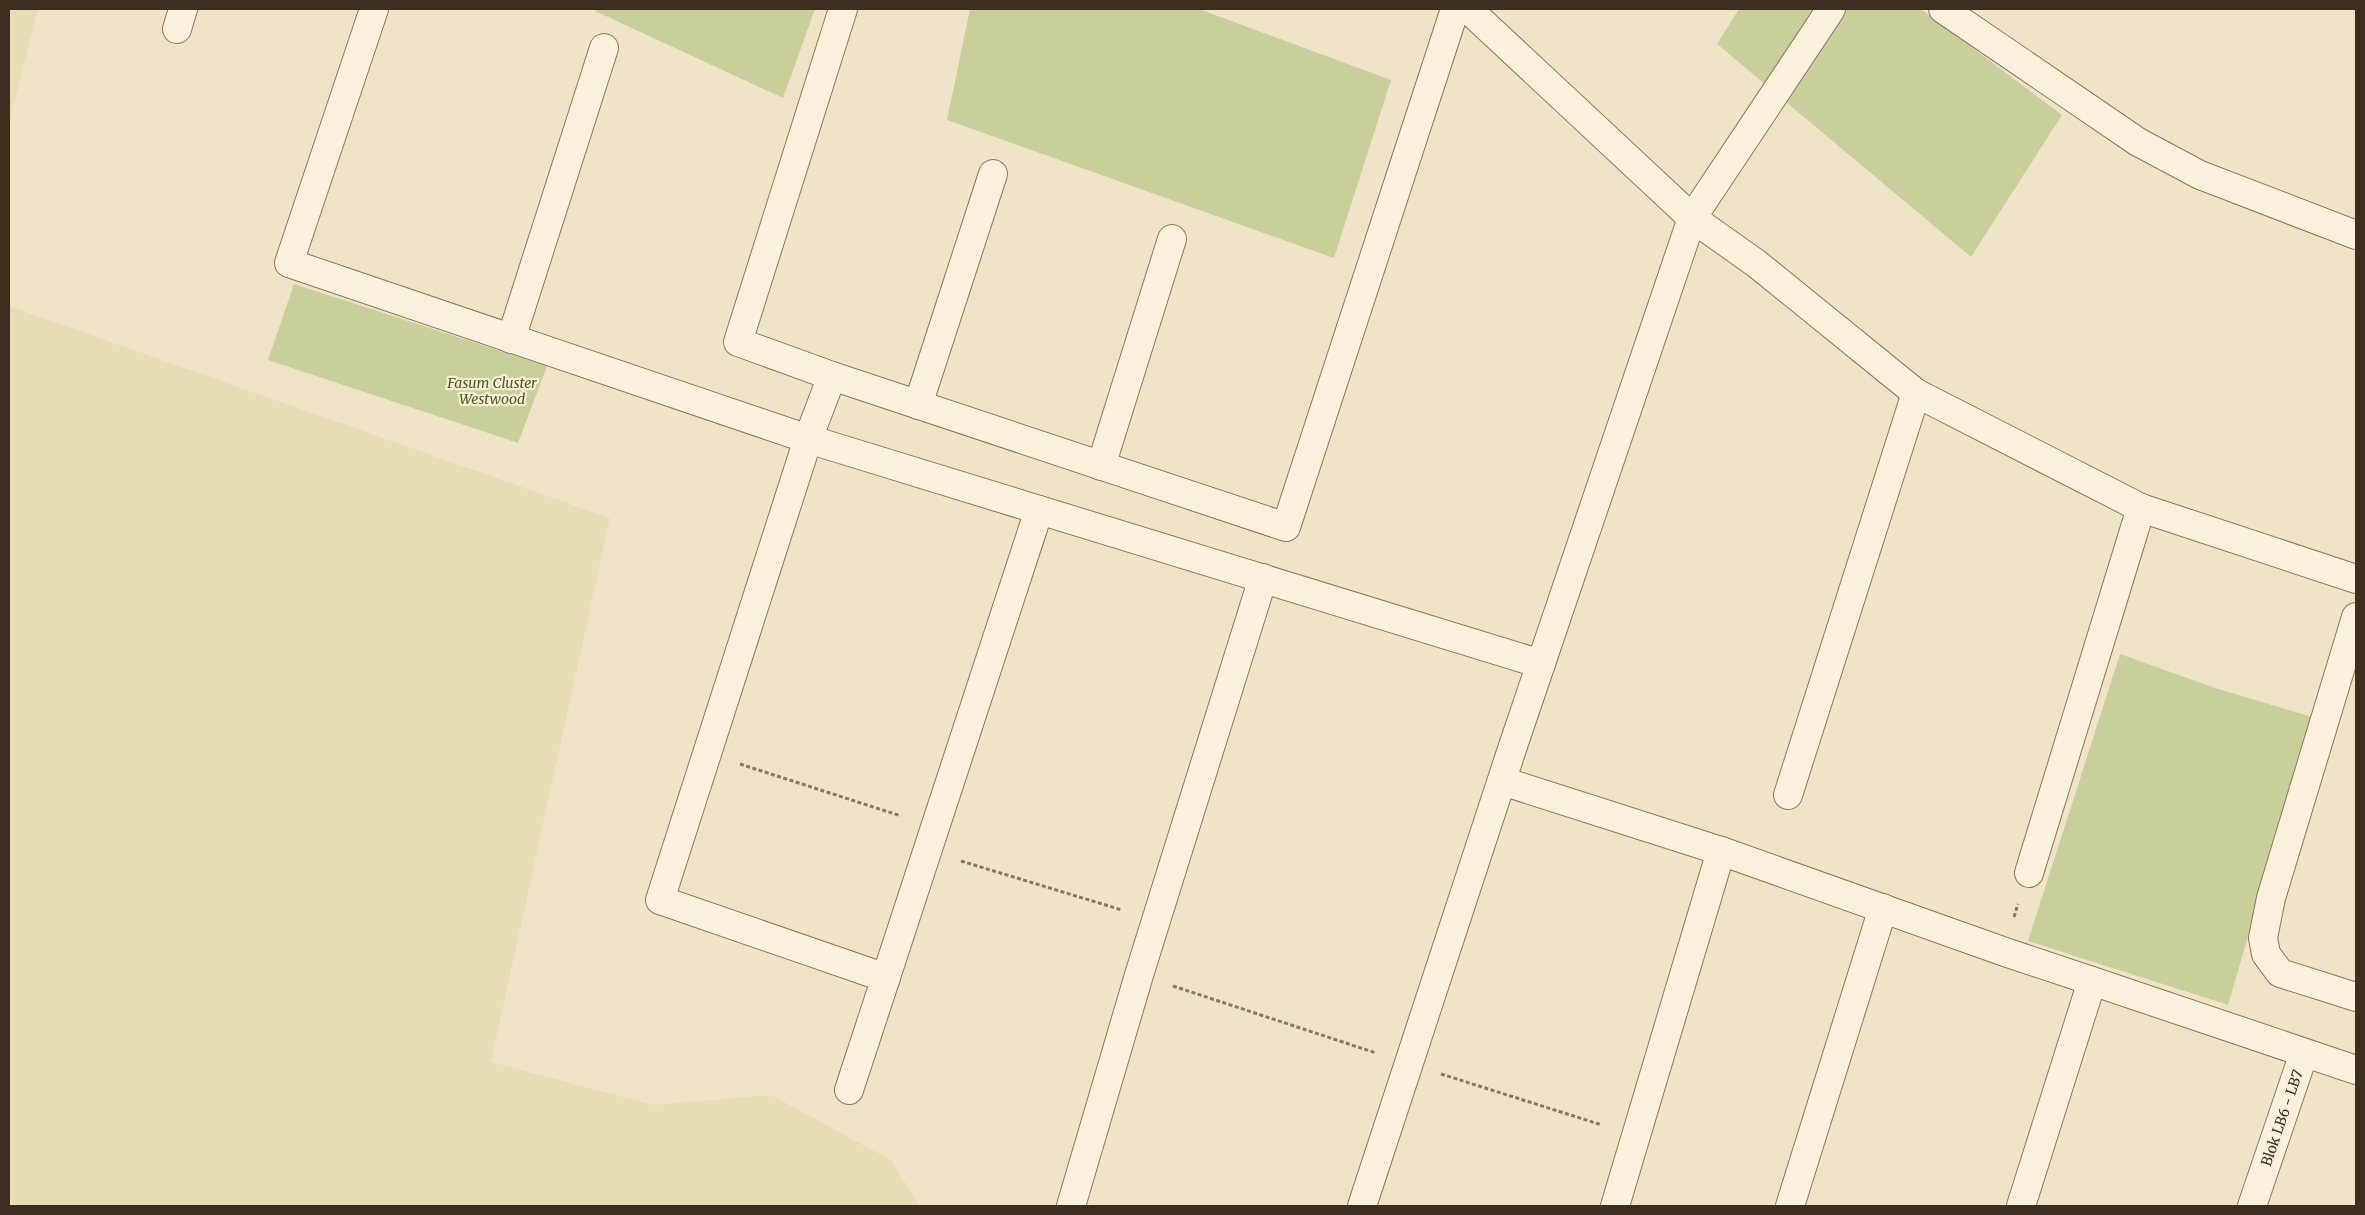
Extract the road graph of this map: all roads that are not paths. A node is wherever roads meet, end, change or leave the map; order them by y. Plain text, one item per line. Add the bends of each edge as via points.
1 (374, 9) edge
2 (843, 9) edge
3 (1455, 9) edge
4 (1468, 9) edge
5 (1831, 9) edge
6 (1943, 9) edge
7 (604, 48) dead end
8 (993, 174) dead end
9 (1692, 218) junction
10 (2356, 235) edge
11 (1172, 239) dead end
12 (511, 338) junction
13 (832, 376) junction
14 (1916, 393) junction
15 (918, 405) junction
16 (808, 439) junction
17 (1101, 466) junction
18 (2141, 508) junction
19 (1038, 510) junction
20 (1263, 578) junction
21 (2356, 579) edge
22 (2356, 617) edge
23 (1541, 664) junction
24 (1502, 781) junction
25 (1788, 795) dead end
26 (1721, 851) junction
27 (2029, 873) road end
28 (1882, 908) junction
29 (886, 978) junction
30 (2092, 980) junction
31 (2356, 996) edge
32 (2304, 1053) junction
33 (2356, 1070) edge
34 (848, 1090) dead end
35 (1071, 1206) edge
36 (1362, 1206) edge
37 (1615, 1206) edge
38 (1790, 1206) edge
39 (2021, 1206) edge
40 (2252, 1206) edge

1 - 12 street via 289,263
2 - 13 street via 738,342
3 - 17 street via 1286,527
4 - 9 street
5 - 9 street
6 - 10 street via 2138,142 2200,175
7 - 12 street
8 - 15 street
9 - 14 street via 1757,264
9 - 23 street
11 - 17 street
12 - 16 street
13 - 15 street
13 - 16 street
14 - 18 street
14 - 25 street
15 - 17 street
16 - 19 street
16 - 29 street via 660,900
18 - 21 street
18 - 27 street
19 - 20 street
19 - 29 street
20 - 23 street
20 - 35 street
22 - 31 street via 2270,898 2263,938 2266,954 2280,973
23 - 24 street
24 - 26 street
24 - 36 street
26 - 28 street
26 - 37 street
28 - 30 street
28 - 38 street
29 - 34 street
30 - 32 street
30 - 39 street
32 - 33 street, Blok LB6 - LB7
32 - 40 street, Blok LB6 - LB7

